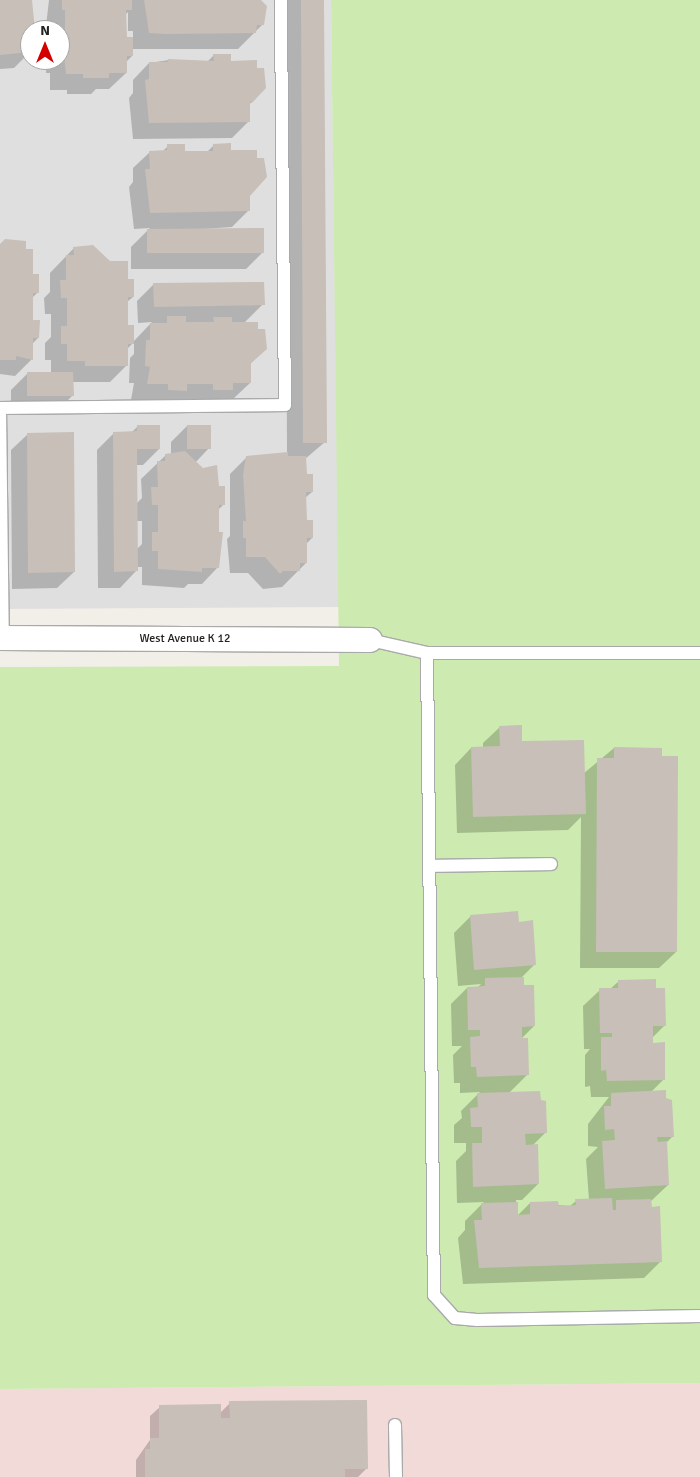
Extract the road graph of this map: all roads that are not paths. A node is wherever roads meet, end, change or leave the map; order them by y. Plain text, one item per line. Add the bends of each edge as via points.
1 (281, 0) edge
2 (0, 408) edge
3 (2, 638) edge
4 (370, 640) joint
5 (427, 653) junction
6 (700, 653) edge
7 (551, 864) dead end
8 (430, 866) junction
9 (700, 1316) edge
10 (395, 1425) dead end
11 (396, 1477) edge

1 - 2 lane via 285,405
2 - 3 lane
3 - 4 street, West Avenue K 12
4 - 5 lane
5 - 6 lane
5 - 8 lane
7 - 8 lane
8 - 9 lane via 434,1295 455,1318
10 - 11 lane

